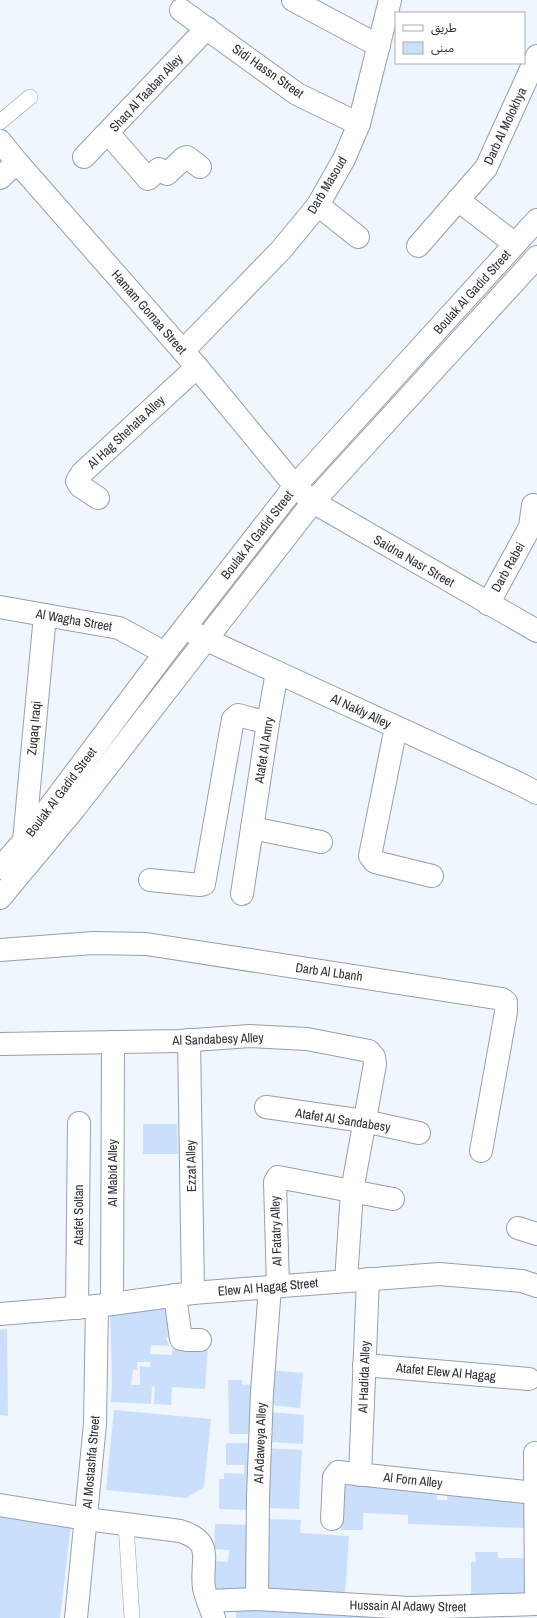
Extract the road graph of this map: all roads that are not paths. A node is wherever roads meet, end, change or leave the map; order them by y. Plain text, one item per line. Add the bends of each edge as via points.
1 (293, 0) edge
2 (390, 0) edge
3 (181, 10) dead end
4 (207, 28) junction
5 (379, 46) junction
6 (537, 56) edge
7 (30, 97) dead end
8 (0, 122) edge
9 (359, 124) junction
10 (108, 133) junction
11 (0, 141) edge
12 (84, 157) dead end
13 (17, 162) junction
14 (200, 167) dead end
15 (0, 178) edge
16 (458, 200) junction
17 (318, 205) junction
18 (537, 220) edge
19 (358, 237) dead end
20 (515, 244) junction
21 (418, 246) dead end
22 (537, 257) edge
23 (190, 359) junction
24 (295, 486) junction
25 (98, 498) dead end
26 (313, 502) junction
27 (533, 506) dead end
28 (488, 604) junction
29 (0, 607) edge
30 (44, 615) junction
31 (185, 628) junction
32 (537, 631) edge
33 (207, 640) junction
34 (165, 653) junction
35 (277, 672) junction
36 (268, 723) junction
37 (396, 727) junction
38 (537, 793) edge
39 (252, 828) junction
40 (24, 841) junction
41 (321, 842) dead end
42 (0, 868) edge
43 (432, 876) dead end
44 (150, 880) dead end
45 (242, 894) dead end
46 (0, 898) edge
47 (0, 950) edge
48 (189, 1040) junction
49 (113, 1042) junction
50 (0, 1044) edge
51 (266, 1107) dead end
52 (364, 1122) junction
53 (79, 1123) dead end
54 (419, 1134) dead end
55 (481, 1151) dead end
56 (352, 1191) junction
57 (393, 1199) dead end
58 (78, 1233) junction
59 (112, 1233) junction
60 (368, 1279) junction
61 (346, 1280) junction
62 (274, 1286) junction
63 (537, 1286) edge
64 (184, 1294) junction
65 (95, 1306) junction
66 (0, 1314) edge
67 (200, 1340) dead end
68 (364, 1365) junction
69 (529, 1379) dead end
70 (535, 1453) dead end
71 (360, 1475) junction
72 (535, 1493) junction
73 (0, 1504) edge
74 (86, 1519) junction
75 (332, 1519) dead end
76 (126, 1524) junction
77 (257, 1599) junction
78 (536, 1604) edge
79 (211, 1610) edge
80 (410, 1613) edge
81 (76, 1618) edge
82 (132, 1618) edge

1 - 5 street
2 - 5 street, Darb Masoud
3 - 4 street, Sidi Hassn Street
4 - 9 street, Sidi Hassn Street via 296,94
4 - 10 street, Shaq Al Taaban Alley
5 - 9 street, Darb Masoud
6 - 16 street, Darb Al Molokhya via 486,168
7 - 8 lane
9 - 17 street, Darb Masoud via 344,159
10 - 12 street, Shaq Al Taaban Alley
10 - 14 street via 148,179 159,170 167,174 187,157
11 - 13 street, Hamam Gomaa Street
13 - 15 street
13 - 23 street, Hamam Gomaa Street
16 - 20 street
16 - 21 street, Darb Al Molokhya
17 - 19 street
17 - 23 street, Darb Masoud
18 - 20 street, Boulak Al Gadid Street
20 - 24 street, Boulak Al Gadid Street
22 - 26 street, Boulak Al Gadid Street
23 - 24 street, Hamam Gomaa Street
23 - 25 street, Al Hag Shehata Alley via 82,473 77,481 80,486
24 - 26 street, Saidna Nasr Street
24 - 31 street, Boulak Al Gadid Street
26 - 28 street, Saidna Nasr Street
26 - 33 street, Boulak Al Gadid Street
27 - 28 street, Darb Rabei via 530,527
28 - 32 street, Saidna Nasr Street
29 - 30 street, Al Wagha Street
30 - 34 street, Al Wagha Street via 119,628
30 - 40 street, Zuqaq Iraqi
31 - 33 street, Al Nakly Alley
31 - 34 street, Boulak Al Gadid Street
33 - 35 street, Al Nakly Alley
33 - 46 street, Boulak Al Gadid Street via 75,808
34 - 40 street, Boulak Al Gadid Street
35 - 36 street, Atafet Al Amry
35 - 37 street, Al Nakly Alley
36 - 39 street, Atafet Al Amry
36 - 44 street via 238,715 233,719 204,884
37 - 38 street, Al Nakly Alley
37 - 43 street via 370,856 375,862
39 - 41 street
39 - 45 street, Atafet Al Amry
40 - 42 street, Boulak Al Gadid Street
47 - 55 street, Darb Al Lbanh via 93,943 146,944 502,999 506,1002 506,1012
48 - 49 street, Al Sandabesy Alley
48 - 52 street, Al Sandabesy Alley via 250,1036 307,1039 369,1051 374,1057 375,1064
48 - 64 street, Ezzat Alley
49 - 50 street, Al Sandabesy Alley
49 - 59 street, Al Mabid Alley
51 - 52 street, Atafet Al Sandabesy
52 - 54 street, Atafet Al Sandabesy
52 - 56 street, Al Sandabesy Alley
53 - 58 street, Atafet Soltan
56 - 57 street
56 - 61 street, Al Sandabesy Alley
56 - 62 street, Al Fatatry Alley via 278,1177 275,1182
58 - 59 street
58 - 65 street, Atafet Soltan
59 - 65 street, Al Mabid Alley
60 - 61 street, Elew Al Hagag Street
60 - 63 street, Elew Al Hagag Street via 438,1274 522,1281
60 - 68 street, Al Hadida Alley
61 - 62 street, Elew Al Hagag Street
62 - 64 street, Elew Al Hagag Street
62 - 77 street, Al Adaweya Alley via 262,1392
64 - 65 street, Elew Al Hagag Street
64 - 67 street, Ezzat Alley via 180,1339
65 - 66 street, Elew Al Hagag Street
65 - 74 street, Al Mostashfa Street via 95,1424
68 - 69 street, Atafet Elew Al Hagag
68 - 71 street, Al Hadida Alley
70 - 72 street
71 - 72 street, Al Forn Alley
71 - 75 street, Al Forn Alley via 338,1472 336,1474
72 - 78 street
73 - 74 street
74 - 76 street
74 - 81 street, Al Mostashfa Street
76 - 79 street via 180,1532 192,1535 201,1542 204,1551 204,1588
76 - 82 lane
77 - 79 street, Hussain Al Adawy Street
77 - 80 street, Hussain Al Adawy Street
78 - 80 street, Hussain Al Adawy Street

